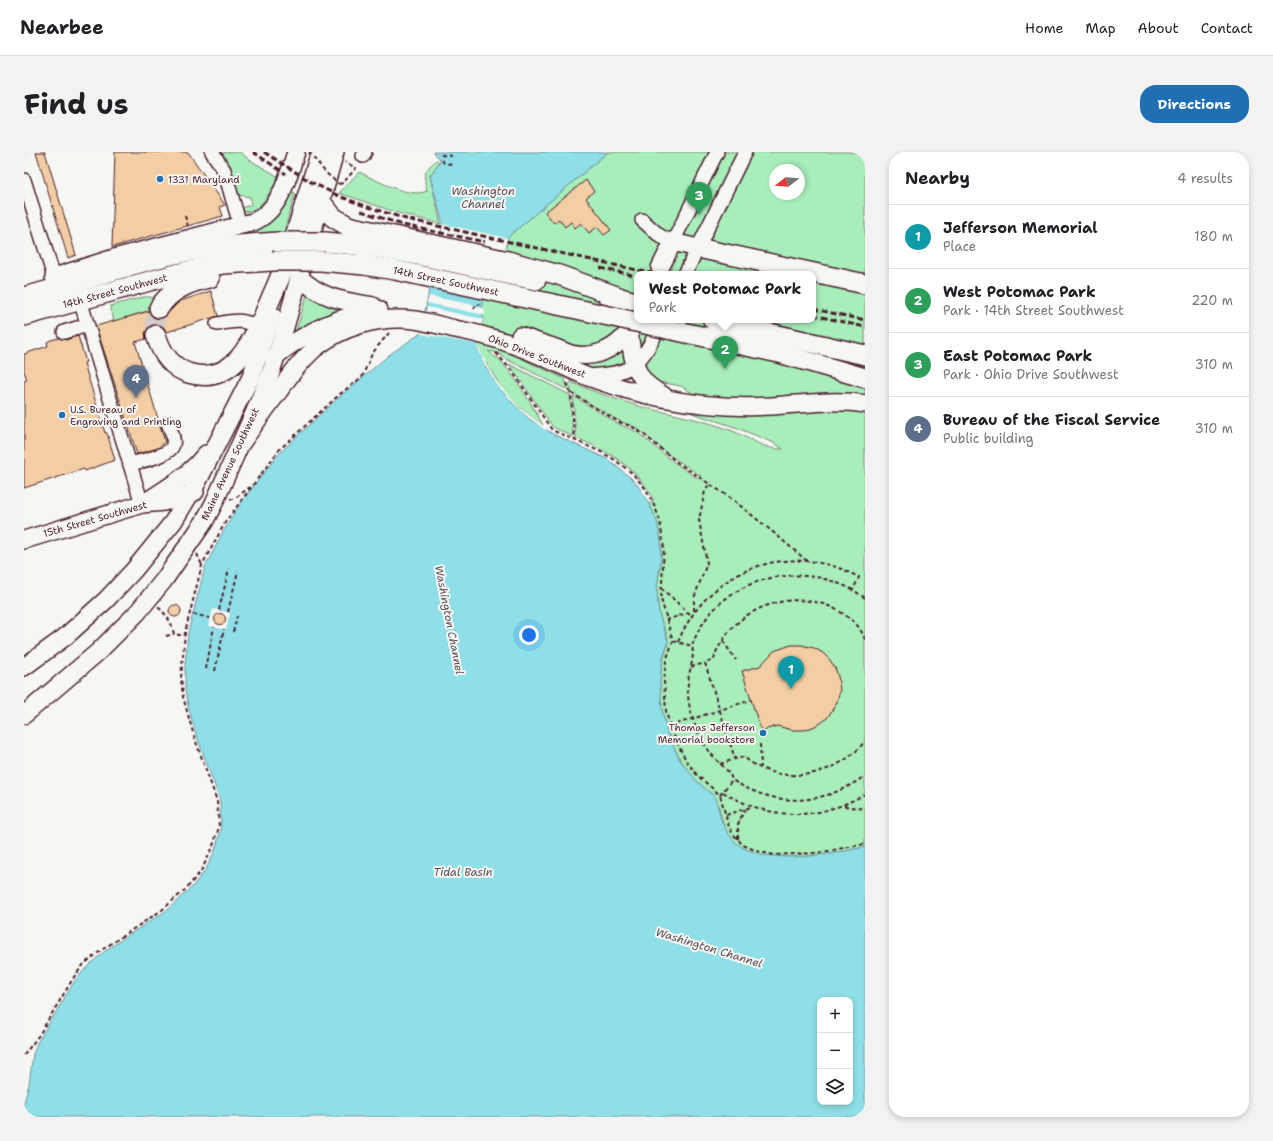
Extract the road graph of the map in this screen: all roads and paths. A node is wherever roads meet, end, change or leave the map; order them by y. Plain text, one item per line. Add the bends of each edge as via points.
1 (212, 152) edge
2 (296, 152) edge
3 (309, 152) edge
4 (320, 152) edge
5 (717, 152) edge
6 (746, 152) edge
7 (441, 155) dead end
8 (453, 156) dead end
9 (340, 157) edge
10 (442, 160) dead end
11 (452, 164) dead end
12 (24, 180) edge
13 (26, 194) edge
14 (321, 202) junction
15 (642, 220) dead end
16 (240, 225) junction
17 (673, 242) junction
18 (698, 248) junction
19 (435, 252) junction
20 (660, 268) dead end
21 (285, 269) junction
22 (686, 271) edge
23 (805, 271) edge
24 (816, 273) edge
25 (54, 277) junction
26 (865, 284) edge
27 (24, 289) edge
28 (24, 297) edge
29 (80, 300) junction
30 (628, 300) edge
31 (480, 305) dead end
32 (159, 308) tunnel mouth
33 (389, 309) junction
34 (474, 309) dead end
35 (24, 316) edge
36 (424, 317) junction
37 (727, 323) edge
38 (217, 324) dead end
39 (87, 325) junction
40 (258, 329) junction
41 (481, 330) junction
42 (64, 332) dead end
43 (390, 332) dead end
44 (661, 333) junction
45 (156, 335) tunnel mouth
46 (495, 352) dead end
47 (779, 353) junction
48 (277, 355) junction
49 (865, 355) edge
50 (636, 364) junction
51 (865, 369) edge
52 (587, 376) junction
53 (251, 377) junction
54 (565, 377) dead end
55 (865, 378) edge
56 (571, 393) junction
57 (667, 399) junction
58 (865, 404) edge
59 (168, 423) dead end
60 (223, 431) junction
61 (575, 441) junction
62 (242, 442) junction
63 (130, 464) junction
64 (226, 474) junction
65 (709, 484) junction
66 (250, 487) junction
67 (190, 494) junction
68 (227, 498) dead end
69 (142, 504) junction
70 (24, 540) edge
71 (196, 552) dead end
72 (806, 561) junction
73 (202, 566) junction
74 (229, 569) dead end
75 (238, 571) dead end
76 (661, 588) junction
77 (852, 590) junction
78 (865, 598) edge
79 (156, 606) dead end
80 (219, 610) dead end
81 (228, 612) dead end
82 (694, 612) junction
83 (192, 614) dead end
84 (690, 614) junction
85 (237, 616) dead end
86 (210, 618) dead end
87 (666, 620) junction
88 (214, 627) dead end
89 (865, 629) edge
90 (224, 630) dead end
91 (862, 630) junction
92 (234, 632) dead end
93 (174, 634) junction
94 (166, 636) dead end
95 (185, 636) junction
96 (723, 640) junction
97 (865, 640) edge
98 (673, 641) junction
99 (678, 642) junction
100 (692, 646) junction
101 (736, 660) dead end
102 (705, 663) junction
103 (24, 667) edge
104 (691, 667) junction
105 (206, 669) dead end
106 (215, 671) dead end
107 (751, 700) dead end
108 (720, 710) junction
109 (24, 715) edge
110 (693, 719) junction
111 (670, 726) junction
112 (865, 741) edge
113 (760, 744) dead end
114 (735, 759) junction
115 (720, 764) junction
116 (760, 767) junction
117 (865, 776) edge
118 (732, 780) junction
119 (723, 792) junction
120 (865, 794) edge
121 (720, 795) junction
122 (842, 805) junction
123 (752, 806) junction
124 (745, 809) junction
125 (865, 809) edge
126 (726, 815) junction
127 (738, 840) junction
128 (865, 844) edge
129 (24, 1055) edge

1 - 16 street via 224,170
2 - 16 main road via 275,205 261,218
3 - 9 path, bridge via 339,184 343,183 356,168
4 - 21 main road, Maine Avenue Southwest
5 - 17 street
6 - 18 street
7 - 8 path
9 - 14 main road, Maine Avenue Southwest
10 - 11 path via 444,163
12 - 13 street
13 - 25 street
14 - 19 highway via 333,217 348,226
14 - 21 main road, Maine Avenue Southwest
15 - 17 street via 660,236
16 - 25 main road via 114,258
17 - 18 main road
17 - 20 main road
18 - 22 street
18 - 23 highway
19 - 28 highway, 14th Street Southwest, bridge via 326,242 235,245 128,266
19 - 30 highway via 503,267 559,275
21 - 29 highway, 14th Street Southwest via 240,262 205,267
21 - 32 highway via 205,279 183,286
21 - 33 main road via 312,288 336,300
21 - 40 highway
21 - 44 highway, 14th Street Southwest, bridge via 321,260 369,265 586,311
21 - 48 main road, Maine Avenue Southwest
21 - 53 main road, Maine Avenue Southwest
24 - 26 highway
25 - 27 highway
29 - 35 highway, 14th Street Southwest
29 - 39 street
31 - 34 path via 476,304
33 - 36 main road, Ohio Drive Southwest
33 - 48 main road, Ohio Drive Southwest via 354,314 327,324
36 - 41 main road, Ohio Drive Southwest
36 - 62 main road, Ohio Drive Southwest via 374,322 350,329 325,341 290,375
37 - 49 highway
38 - 40 street via 245,322
39 - 42 street
39 - 63 street
40 - 45 highway via 235,363 223,371 209,375 192,374 175,366 162,352
41 - 50 main road, Ohio Drive Southwest via 511,333 571,354 582,355 606,351 622,340 629,331 630,347
41 - 52 main road, Ohio Drive Southwest
43 - 66 path via 375,350 362,377 279,450
44 - 47 highway, 14th Street Southwest
44 - 50 street, Ohio Drive Southwest
46 - 61 path via 512,370 552,430
47 - 51 highway via 824,358
47 - 55 highway, 14th Street Southwest
48 - 53 main road, Ohio Drive Southwest
48 - 62 main road, Maine Avenue Southwest
50 - 52 street, Ohio Drive Southwest via 610,374
50 - 57 main road via 645,382
52 - 57 main road via 635,393
53 - 60 main road, Maine Avenue Southwest
54 - 56 path
56 - 61 path
56 - 65 path via 619,422 631,426
57 - 58 main road via 746,406 826,401
59 - 63 street via 174,440 170,450
60 - 67 main road, Maine Avenue Southwest
60 - 69 main road via 197,465 184,477
61 - 76 path via 615,460 632,473 645,488 660,521 663,536
62 - 64 main road, Maine Avenue Southwest
63 - 69 street
64 - 67 main road, 15th Street Southwest via 218,483
64 - 109 main road, Maine Avenue Southwest via 204,522 164,580 98,652
65 - 72 path via 774,532
65 - 82 path via 699,520 707,563 694,598
66 - 68 path via 234,499
66 - 73 path via 226,520
67 - 69 main road, 15th Street Southwest via 164,502
67 - 103 main road, Maine Avenue Southwest via 164,534 119,587 74,629
69 - 70 main road, 15th Street Southwest
71 - 73 path
72 - 77 path via 831,565 859,577
72 - 82 path via 776,562 749,569 715,589
73 - 95 path
74 - 80 path
75 - 81 path
76 - 84 path
76 - 87 path
77 - 78 path
77 - 100 path via 828,580 806,576 783,576 759,581 738,591 719,605 699,629
79 - 93 path via 172,622
82 - 84 path
83 - 86 path
84 - 87 path
84 - 99 path
85 - 92 path
87 - 98 path
88 - 105 path
89 - 91 path
90 - 106 path
91 - 96 path via 850,618 829,607 805,600 792,600 750,614 738,622
91 - 97 path
93 - 94 path
93 - 95 path
95 - 129 path via 181,678 183,697 217,801 219,827 212,849 201,871 186,889 162,910 102,949 84,964
96 - 101 path
96 - 102 path via 714,660
98 - 99 path
98 - 111 path via 666,661 664,681
99 - 100 path
100 - 104 path via 694,653
102 - 104 path
102 - 108 path
104 - 110 path via 688,694
107 - 108 path
108 - 110 path
108 - 114 path
110 - 111 path
110 - 115 path via 698,734
111 - 121 path via 686,760 697,775
112 - 116 path via 846,759 812,774 789,775
113 - 116 path
114 - 115 path
114 - 116 path via 744,757
115 - 118 path via 731,774
117 - 118 path via 834,793 799,800 763,795
118 - 119 path
119 - 121 path
119 - 123 path
120 - 122 path
121 - 126 path
122 - 123 path via 826,811 798,815 769,812
122 - 125 path
123 - 124 path
124 - 126 path
124 - 127 path via 738,824
126 - 127 path via 729,827
127 - 128 path via 757,851 774,855 817,853

